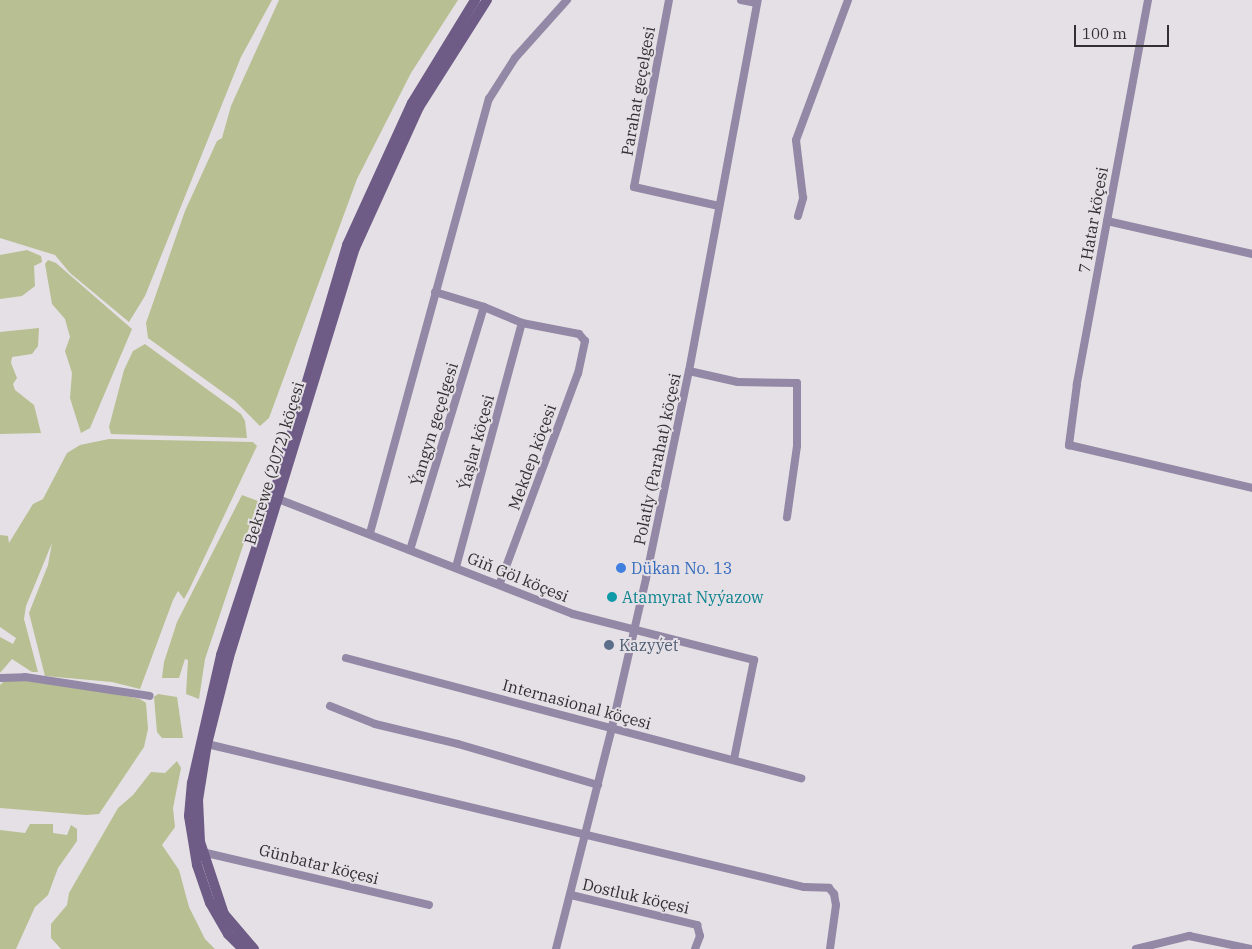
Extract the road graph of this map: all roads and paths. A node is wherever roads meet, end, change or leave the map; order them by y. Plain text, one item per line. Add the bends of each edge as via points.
1 (476, 0) edge
2 (487, 0) edge
3 (567, 0) edge
4 (669, 0) edge
5 (741, 0) edge
6 (848, 0) edge
7 (1148, 0) edge
8 (758, 2) edge
9 (719, 206) junction
10 (798, 216) dead end
11 (1107, 221) junction
12 (1252, 254) edge
13 (435, 292) junction
14 (484, 307) junction
15 (522, 323) junction
16 (689, 371) junction
17 (1252, 488) edge
18 (276, 498) junction
19 (787, 517) dead end
20 (370, 533) junction
21 (410, 550) junction
22 (456, 567) junction
23 (499, 585) junction
24 (634, 630) junction
25 (346, 658) dead end
26 (0, 678) edge
27 (150, 696) dead end
28 (330, 706) dead end
29 (612, 727) junction
30 (208, 744) junction
31 (734, 759) junction
32 (801, 778) dead end
33 (598, 785) junction
34 (586, 836) junction
35 (202, 852) junction
36 (571, 895) junction
37 (429, 905) dead end
38 (243, 949) edge
39 (254, 949) edge
40 (556, 949) edge
41 (695, 949) edge
42 (830, 949) edge
43 (1136, 949) edge
44 (1251, 949) edge

1 - 18 main road, Bekrewe (2072) köçesi via 412,103 347,245
2 - 18 main road, Bekrewe (2072) köçesi via 419,107 355,248
3 - 13 street via 515,58 489,99
4 - 9 street, Parahat geçelgesi via 634,188
5 - 8 street
6 - 10 street via 796,140 803,198
7 - 11 street, 7 Hatar köçesi
8 - 9 street, Polatly (Parahat) köçesi
9 - 16 street, Polatly (Parahat) köçesi
11 - 12 street
11 - 17 street, 7 Hatar köçesi via 1069,445
13 - 14 street
13 - 20 street
14 - 15 street
14 - 21 street, Ýangyn geçelgesi
15 - 22 street, Ýaşlar köçesi
15 - 23 street, Mekdep köçesi via 584,338 578,373
16 - 19 street via 738,382 798,383 797,446
16 - 24 street, Polatly (Parahat) köçesi
18 - 20 street, Giň Göl köçesi
18 - 30 main road, Bekrewe (2072) köçesi via 229,657
18 - 38 main road, Bekrewe (2072) köçesi via 221,655 190,800 192,843 204,887 217,919
20 - 21 street, Giň Göl köçesi
21 - 22 street, Giň Göl köçesi
22 - 23 street, Giň Göl köçesi
23 - 24 street, Giň Göl köçesi via 573,614
24 - 29 street, Polatly (Parahat) köçesi
24 - 31 street, Giň Göl köçesi via 754,660
25 - 29 street, Internasional köçesi
26 - 27 street via 31,678
28 - 33 street via 375,724 458,744
29 - 31 street, Internasional köçesi
29 - 33 street, Polatly (Parahat) köçesi
30 - 34 street
30 - 35 main road, Bekrewe (2072) köçesi via 198,800
31 - 32 street, Internasional köçesi
33 - 34 street, Polatly (Parahat) köçesi
34 - 36 street, Polatly (Parahat) köçesi
34 - 42 street via 804,887 829,888 836,904
35 - 37 street, Günbatar köçesi
35 - 39 main road, Bekrewe (2072) köçesi via 224,914
36 - 40 street, Polatly (Parahat) köçesi
36 - 41 street, Dostluk köçesi via 697,925 700,936
43 - 44 street via 1189,936

